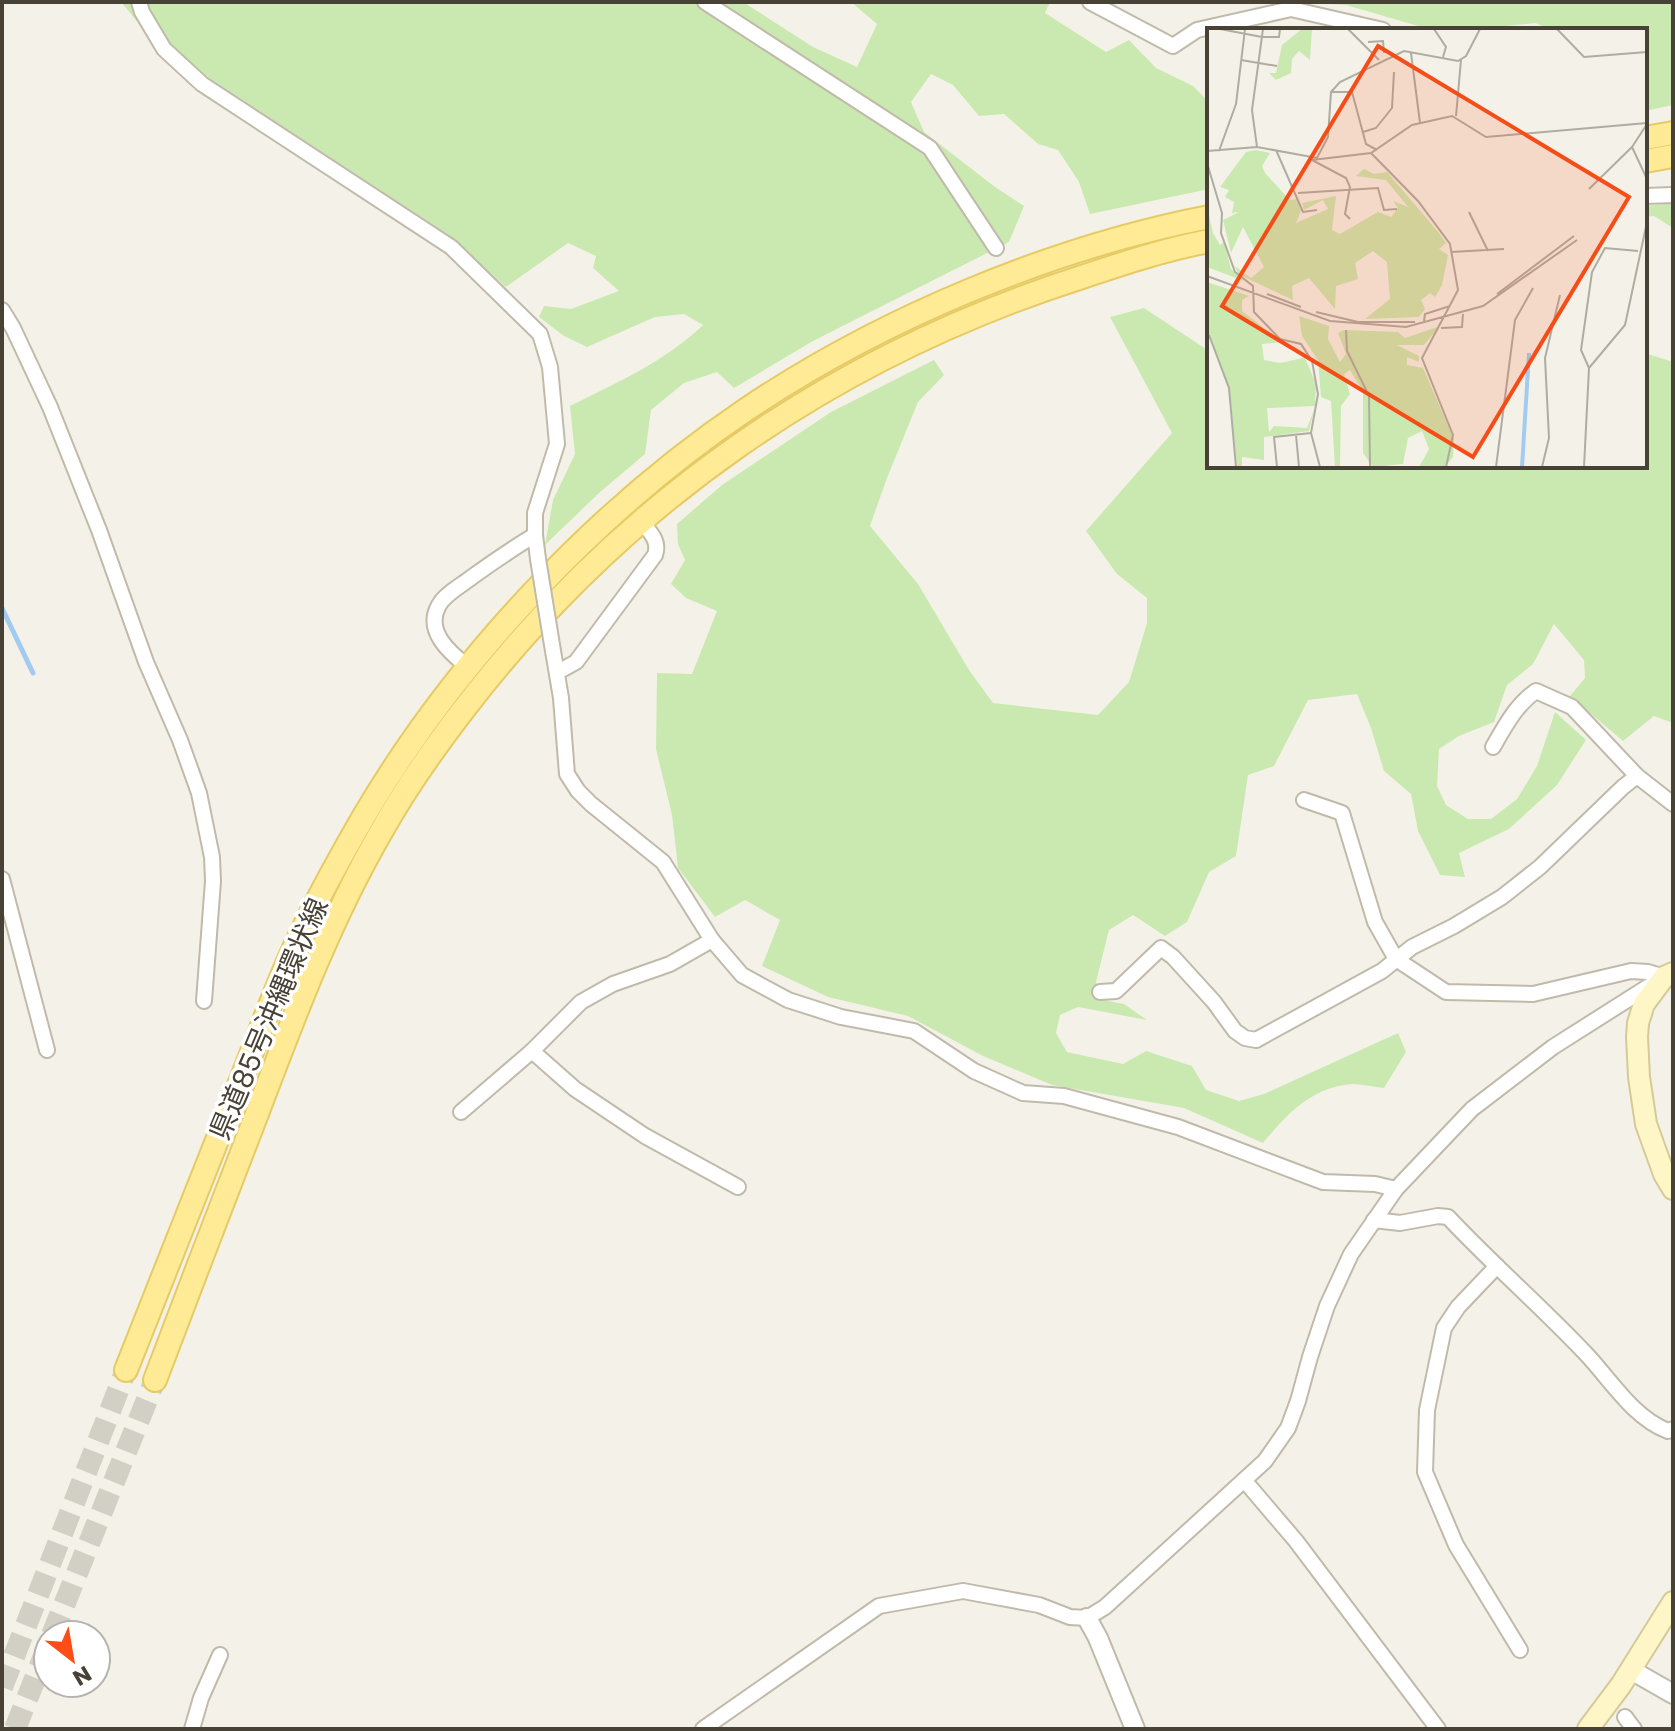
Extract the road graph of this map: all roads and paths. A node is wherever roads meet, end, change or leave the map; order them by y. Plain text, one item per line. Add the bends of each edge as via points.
1 (139, 2) edge
2 (705, 2) edge
3 (1090, 2) edge
4 (1374, 28) edge
5 (1673, 133) edge
6 (1647, 138) edge
7 (1673, 156) edge
8 (1647, 161) edge
9 (1673, 195) edge
10 (1647, 196) edge
11 (1207, 217) edge
12 (1207, 242) edge
13 (996, 248) dead end
14 (2, 310) edge
15 (641, 521) junction
16 (535, 535) junction
17 (468, 667) junction
18 (558, 672) junction
19 (1493, 747) dead end
20 (1637, 776) junction
21 (1304, 800) dead end
22 (1673, 804) edge
23 (2, 879) edge
24 (712, 940) junction
25 (1396, 959) junction
26 (1668, 975) edge
27 (1100, 992) dead end
28 (204, 1001) dead end
29 (47, 1050) dead end
30 (532, 1051) junction
31 (461, 1112) dead end
32 (738, 1187) dead end
33 (1396, 1189) junction
34 (1673, 1189) edge
35 (1374, 1220) junction
36 (1497, 1266) junction
37 (126, 1370) tunnel mouth
38 (155, 1380) tunnel mouth
39 (1673, 1429) edge
40 (1244, 1480) junction
41 (1673, 1602) edge
42 (1087, 1618) junction
43 (1520, 1650) dead end
44 (220, 1655) dead end
45 (1631, 1670) junction
46 (1673, 1694) edge
47 (192, 1729) edge
48 (703, 1729) edge
49 (1135, 1729) edge
50 (1438, 1729) edge
51 (1588, 1729) edge

1 - 16 street via 164,49 202,84 451,247 540,334 550,367 557,444 535,513
2 - 13 street via 930,148
3 - 4 street via 1173,46 1197,30 1291,9
5 - 6 main road
7 - 8 main road
9 - 10 street
11 - 17 main road, 県道85号沖縄環状線 via 1016,272 948,299 815,367 746,409 668,467 568,558
12 - 15 main road, 県道85号沖縄環状線 via 1030,293 960,321 794,408
14 - 28 street via 77,475 199,793 213,881
15 - 18 street via 656,541 655,555 576,662
15 - 38 main road, 県道85号沖縄環状線 via 530,630 461,714 381,831 317,961
16 - 17 street via 439,604 436,630
16 - 18 street, bridge
17 - 37 main road, 県道85号沖縄環状線 via 363,818 291,954
18 - 24 street via 567,774 591,804 663,862
19 - 20 street via 1511,715 1536,691 1572,707
20 - 22 street
20 - 25 street via 1502,897
21 - 25 street via 1342,813 1375,922
23 - 29 street
24 - 30 street via 581,1002
24 - 33 street via 742,975 788,1000 914,1031 974,1071 1023,1093 1064,1096 1178,1127 1323,1182
25 - 26 street via 1446,992 1533,994 1631,971
25 - 27 street via 1256,1040 1235,1031 1161,948 1116,991
26 - 33 street via 1553,1047 1472,1109
26 - 34 main road via 1644,1004 1637,1037 1646,1124
30 - 31 street
30 - 32 street via 575,1089 645,1136
33 - 35 street
35 - 36 street via 1400,1223 1448,1217
35 - 40 street via 1327,1306 1288,1428
36 - 39 street via 1638,1412 1655,1426
36 - 43 street via 1444,1328 1427,1410 1425,1472 1456,1545
40 - 42 street via 1123,1592
40 - 50 street
41 - 45 main road
42 - 48 street via 963,1591 879,1606
42 - 49 street
44 - 47 street
45 - 46 street
45 - 51 main road

